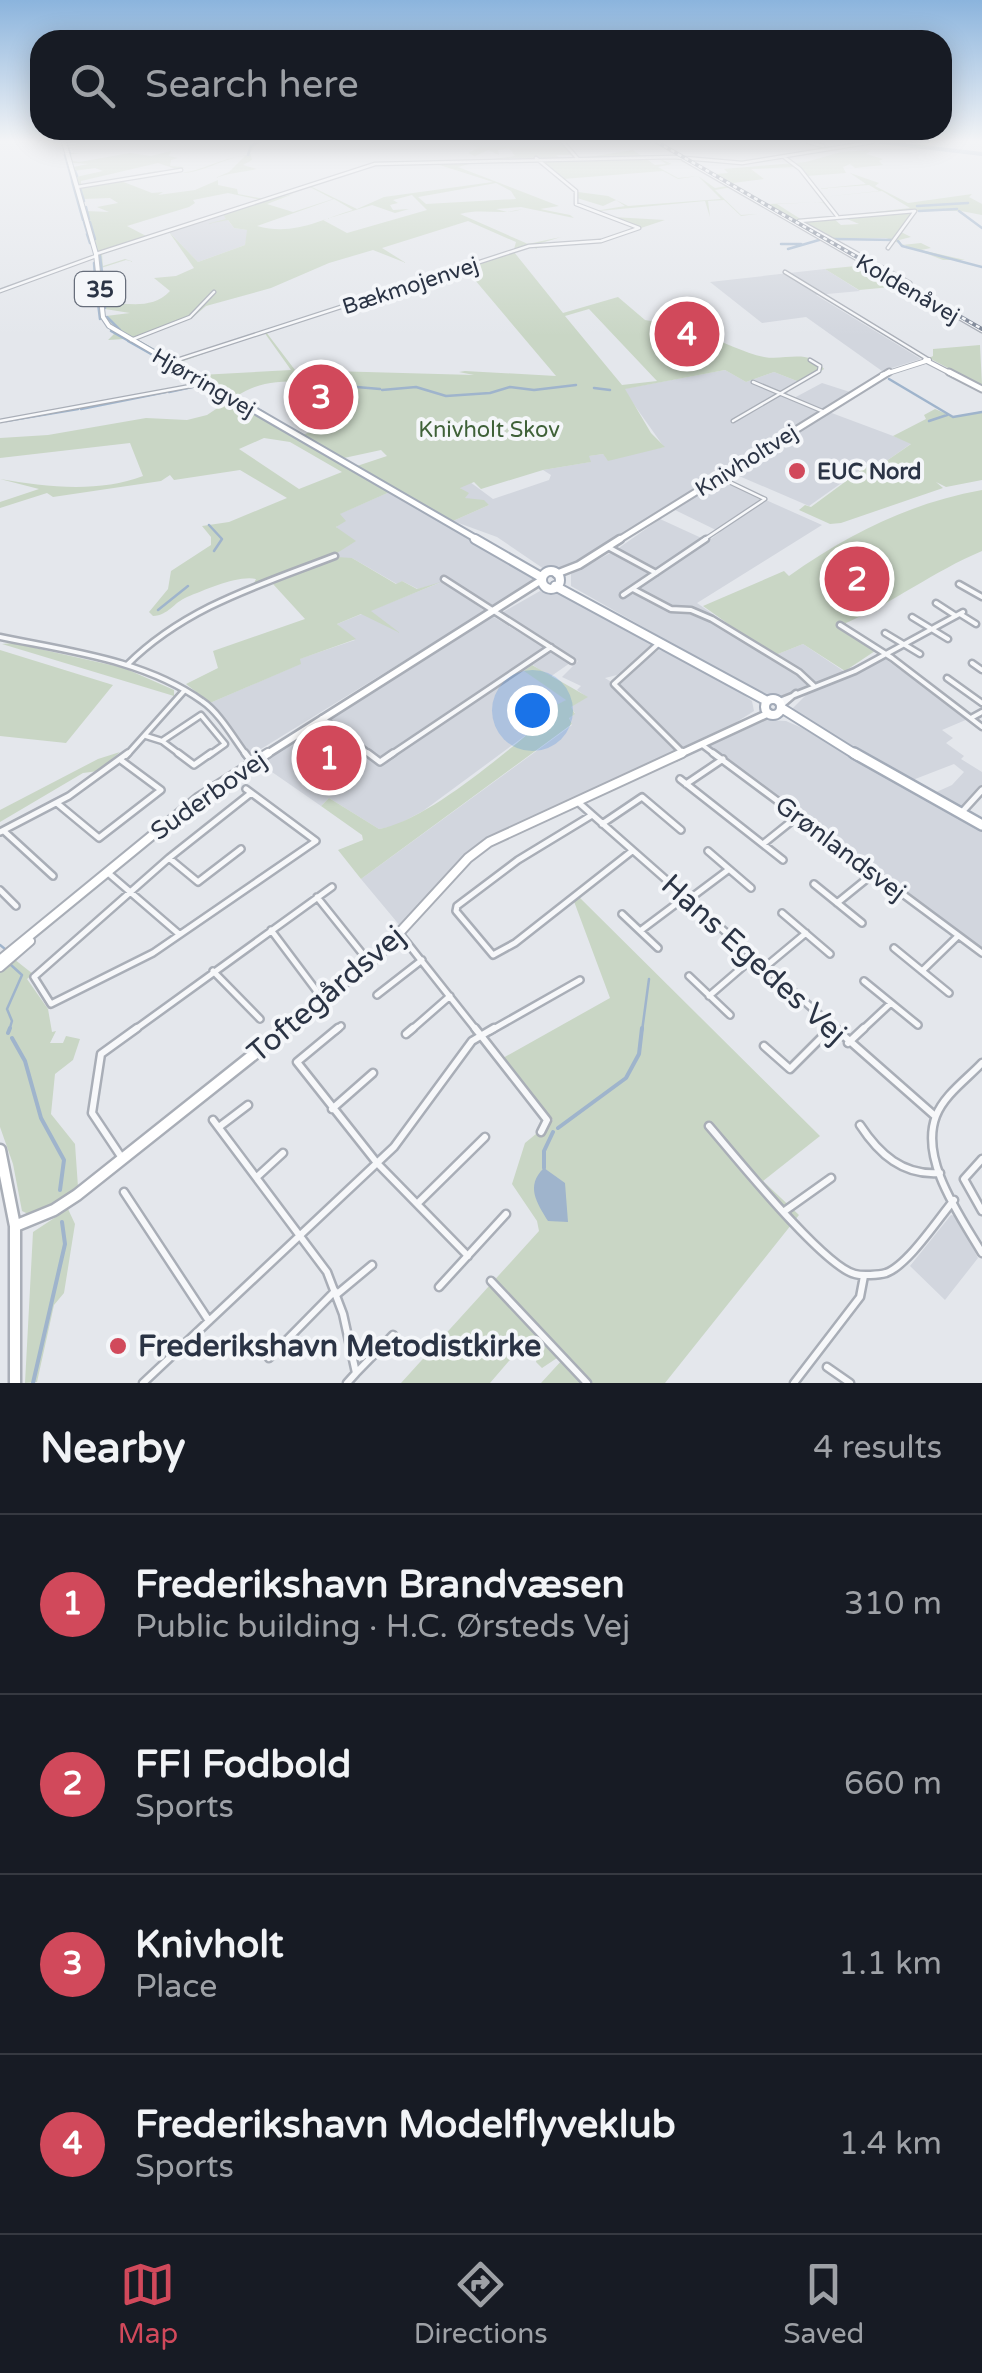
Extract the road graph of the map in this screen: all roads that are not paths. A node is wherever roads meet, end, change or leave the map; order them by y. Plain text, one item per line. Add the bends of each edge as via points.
1 (83, 207) edge
2 (242, 207) edge
3 (583, 207) edge
4 (765, 207) edge
5 (829, 207) edge
6 (837, 216) junction
7 (888, 248) dead end
8 (96, 255) junction
9 (785, 272) dead end
10 (910, 283) dead end
11 (0, 291) edge
12 (214, 292) dead end
13 (982, 331) edge
14 (131, 340) junction
15 (810, 360) dead end
16 (927, 360) junction
17 (171, 362) junction
18 (206, 382) junction
19 (752, 382) dead end
20 (779, 394) junction
21 (823, 412) junction
22 (0, 421) edge
23 (734, 421) dead end
24 (719, 477) junction
25 (608, 547) junction
26 (335, 556) dead end
27 (656, 573) junction
28 (444, 580) dead end
29 (551, 580) junction
30 (959, 584) dead end
31 (633, 588) junction
32 (519, 595) joint
33 (623, 595) dead end
34 (982, 597) edge
35 (936, 603) dead end
36 (493, 610) junction
37 (960, 614) junction
38 (912, 617) dead end
39 (976, 624) dead end
40 (840, 626) dead end
41 (931, 629) junction
42 (644, 633) junction
43 (885, 633) dead end
44 (0, 637) edge
45 (948, 640) dead end
46 (902, 644) junction
47 (551, 647) junction
48 (886, 653) junction
49 (920, 654) dead end
50 (572, 660) dead end
51 (972, 662) dead end
52 (127, 665) junction
53 (982, 670) edge
54 (947, 678) dead end
55 (814, 686) junction
56 (184, 692) junction
57 (982, 704) edge
58 (773, 707) junction
59 (982, 712) edge
60 (322, 718) junction
61 (971, 718) junction
62 (982, 727) edge
63 (146, 736) junction
64 (162, 741) junction
65 (700, 742) junction
66 (681, 751) junction
67 (121, 760) junction
68 (723, 760) junction
69 (252, 762) junction
70 (680, 779) dead end
71 (686, 784) junction
72 (982, 790) edge
73 (575, 800) junction
74 (58, 804) junction
75 (592, 815) junction
76 (960, 815) junction
77 (799, 816) junction
78 (602, 824) junction
79 (982, 827) edge
80 (682, 830) dead end
81 (2, 831) edge
82 (763, 844) junction
83 (241, 848) dead end
84 (632, 851) junction
85 (708, 852) dead end
86 (168, 858) junction
87 (783, 860) dead end
88 (729, 869) junction
89 (107, 872) junction
90 (874, 873) junction
91 (53, 876) dead end
92 (814, 884) dead end
93 (332, 886) dead end
94 (751, 888) dead end
95 (0, 890) edge
96 (130, 892) junction
97 (317, 898) junction
98 (686, 899) junction
99 (837, 904) junction
100 (16, 906) dead end
101 (782, 913) dead end
102 (622, 914) dead end
103 (862, 923) dead end
104 (272, 930) junction
105 (640, 931) junction
106 (806, 933) junction
107 (401, 934) junction
108 (180, 935) junction
109 (958, 936) junction
110 (658, 948) dead end
111 (894, 948) dead end
112 (830, 954) dead end
113 (982, 954) edge
114 (753, 958) junction
115 (422, 960) junction
116 (370, 962) junction
117 (0, 964) edge
118 (764, 968) junction
119 (213, 971) junction
120 (922, 971) junction
121 (689, 976) dead end
122 (580, 980) dead end
123 (864, 980) dead end
124 (316, 990) dead end
125 (949, 993) dead end
126 (378, 995) dead end
127 (450, 996) junction
128 (709, 996) junction
129 (891, 1003) junction
130 (730, 1016) dead end
131 (260, 1019) dead end
132 (341, 1026) dead end
133 (918, 1026) dead end
134 (832, 1028) junction
135 (406, 1034) dead end
136 (480, 1034) junction
137 (848, 1043) junction
138 (764, 1046) dead end
139 (982, 1062) edge
140 (373, 1073) dead end
141 (248, 1105) dead end
142 (332, 1109) junction
143 (935, 1116) junction
144 (216, 1123) joint
145 (860, 1125) dead end
146 (709, 1126) dead end
147 (541, 1132) dead end
148 (486, 1137) dead end
149 (0, 1150) edge
150 (283, 1153) dead end
151 (122, 1159) junction
152 (982, 1160) edge
153 (377, 1163) junction
154 (941, 1173) junction
155 (258, 1176) junction
156 (831, 1178) dead end
157 (124, 1192) dead end
158 (954, 1200) junction
159 (418, 1203) junction
160 (784, 1211) junction
161 (982, 1211) edge
162 (506, 1214) dead end
163 (15, 1226) junction
164 (301, 1235) junction
165 (982, 1253) edge
166 (468, 1256) junction
167 (372, 1265) dead end
168 (864, 1276) junction
169 (491, 1281) dead end
170 (440, 1287) dead end
171 (336, 1293) junction
172 (209, 1321) junction
173 (393, 1336) dead end
174 (269, 1358) dead end
175 (827, 1367) dead end
176 (356, 1373) junction
177 (15, 1383) edge
178 (143, 1383) edge
179 (347, 1383) edge
180 (587, 1383) edge
181 (794, 1383) edge
182 (850, 1383) edge

1 - 8 main road, Hjørringvej / 35
2 - 8 street
3 - 17 street, Bækmojenvej via 640,228 601,241 529,246
4 - 13 street, Koldenåvej
5 - 6 street
6 - 7 street via 915,210
6 - 10 street via 798,221
8 - 11 street
8 - 14 main road, Hjørringvej / 35 via 104,320
9 - 16 street
12 - 14 street via 191,317
14 - 17 main road, Hjørringvej / 35
15 - 20 street via 819,371
16 - 16 street via 982,389
16 - 21 street, Knivholtvej via 890,370
17 - 18 main road, Hjørringvej / 35
18 - 22 street
18 - 29 main road, Hjørringvej / 35
19 - 20 street
20 - 21 street
20 - 23 street
21 - 24 street, Knivholtvej
24 - 25 street, Knivholtvej
24 - 27 street via 765,499
25 - 27 street
25 - 29 street, Knivholtvej
26 - 52 street via 190,617
27 - 31 street
28 - 36 street
29 - 32 street, Suderbovej
29 - 42 main road, Hjørringvej / 35
30 - 34 street
31 - 33 street
31 - 55 street via 671,609 712,619
32 - 36 street, Suderbovej
35 - 37 street
36 - 47 street
36 - 60 street, Suderbovej
37 - 39 street
37 - 41 street
38 - 41 street
40 - 48 street
41 - 45 street
41 - 46 street
42 - 58 main road, Hjørringvej / 35
42 - 66 street via 657,646 614,684
43 - 46 street
44 - 52 street
46 - 48 street
46 - 49 street
47 - 50 street
47 - 60 street via 380,762
48 - 55 street
48 - 61 street
51 - 53 street
52 - 56 street
54 - 57 street
55 - 58 street
56 - 63 street
56 - 69 street via 205,702
58 - 65 street, Toftegårdsvej
58 - 76 main road, Hjørringvej / 35
59 - 61 street
60 - 69 street, Suderbovej
61 - 62 street
63 - 64 street
63 - 67 street
64 - 64 street via 194,766 225,744 201,715
65 - 66 street, Toftegårdsvej
65 - 68 street, Grønlandsvej
66 - 73 street, Toftegårdsvej
67 - 74 street
67 - 74 street via 161,790 99,838
68 - 71 street
68 - 77 street, Grønlandsvej
69 - 89 street, Suderbovej via 167,820
70 - 71 street
71 - 82 street
72 - 76 street
73 - 75 street, Hans Egedes Vej
73 - 107 street, Toftegårdsvej via 477,850
74 - 81 street
75 - 78 street, Hans Egedes Vej
75 - 84 street via 457,906 493,955
76 - 79 main road, Hjørringvej / 35
77 - 82 street
77 - 90 street, Grønlandsvej
78 - 80 street via 642,798
78 - 84 street, Hans Egedes Vej
81 - 91 street
82 - 87 street
83 - 86 street via 198,882
84 - 98 street, Hans Egedes Vej
85 - 88 street
86 - 96 street
86 - 108 street via 248,791 316,841
88 - 94 street
88 - 98 street
89 - 96 street
89 - 117 street, Suderbovej
90 - 99 street
90 - 109 street, Grønlandsvej
92 - 99 street
93 - 97 street
95 - 100 street
96 - 108 street
96 - 108 street via 34,977 51,1004
97 - 104 street
97 - 116 street
98 - 105 street
98 - 114 street, Hans Egedes Vej
99 - 103 street
101 - 106 street
102 - 105 street
104 - 119 street
104 - 124 street
105 - 110 street
106 - 112 street
106 - 118 street
107 - 115 street
107 - 116 street, Toftegårdsvej
109 - 113 street, Grønlandsvej
109 - 120 street
111 - 120 street
114 - 118 street, Hans Egedes Vej
114 - 128 street
115 - 126 street
115 - 127 street
116 - 151 street, Toftegårdsvej
118 - 134 street, Hans Egedes Vej
119 - 131 street
119 - 151 street via 101,1054 92,1114
120 - 125 street
121 - 128 street
122 - 136 street
123 - 129 street
127 - 135 street
127 - 136 street
128 - 130 street
129 - 133 street
129 - 137 street
132 - 142 street via 298,1062
134 - 137 street, Hans Egedes Vej
134 - 138 street via 790,1069
136 - 147 street via 547,1120
136 - 153 street
137 - 143 street, Hans Egedes Vej
139 - 143 street
140 - 142 street
141 - 144 street
142 - 153 street
143 - 154 street via 933,1145
144 - 155 street
145 - 154 street via 909,1173
146 - 160 street
148 - 159 street
149 - 163 street
150 - 155 street
151 - 163 street, Toftegårdsvej via 65,1204
152 - 161 street via 964,1179
153 - 159 street
153 - 164 street
154 - 158 street
155 - 164 street
156 - 160 street
157 - 172 street
158 - 165 street
158 - 168 street via 900,1264
159 - 166 street
160 - 168 street via 838,1265
162 - 166 street
163 - 177 street
164 - 171 street
164 - 172 street
166 - 170 street
167 - 171 street
168 - 181 street via 860,1296
169 - 180 street
171 - 174 street
171 - 176 street
172 - 178 street
173 - 176 street
175 - 182 street
176 - 179 street

